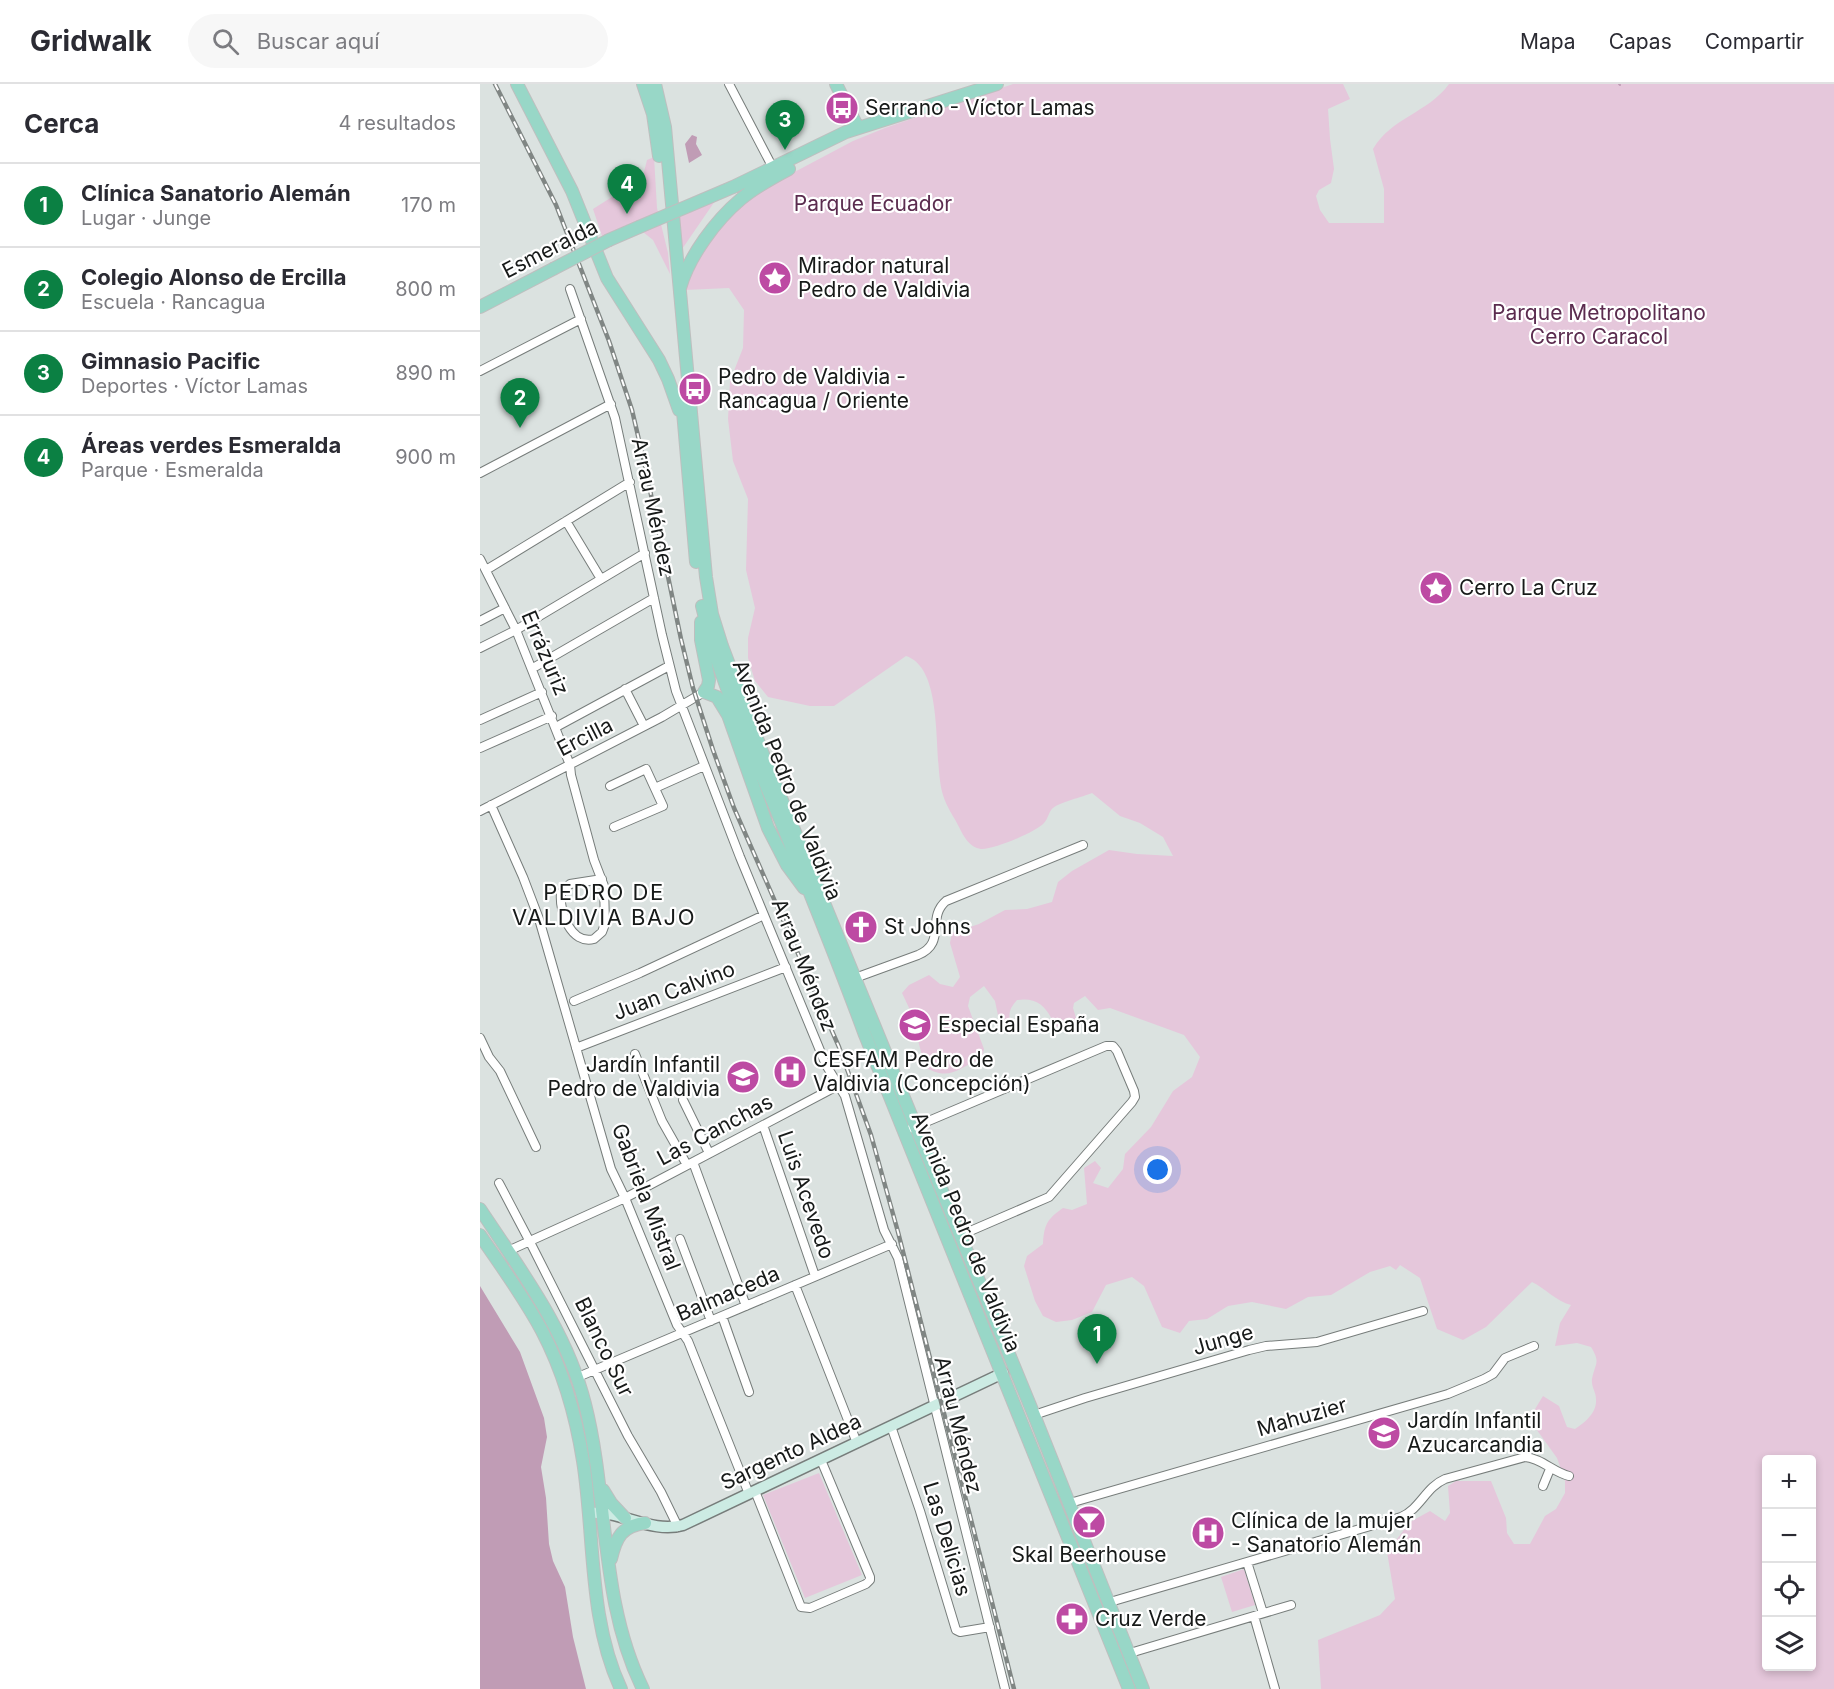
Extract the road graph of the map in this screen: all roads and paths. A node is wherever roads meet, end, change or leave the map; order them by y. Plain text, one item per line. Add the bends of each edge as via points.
1 (518, 84) edge
2 (643, 84) edge
3 (655, 84) edge
4 (729, 84) edge
5 (836, 84) edge
6 (997, 84) edge
7 (858, 128) junction
8 (773, 168) junction
9 (570, 289) dead end
10 (675, 295) junction
11 (480, 307) edge
12 (581, 319) junction
13 (480, 371) edge
14 (611, 404) junction
15 (682, 423) junction
16 (480, 473) edge
17 (630, 482) junction
18 (566, 521) junction
19 (645, 553) junction
20 (480, 559) edge
21 (486, 570) junction
22 (601, 579) junction
23 (654, 598) junction
24 (701, 602) junction
25 (505, 608) junction
26 (480, 621) edge
27 (516, 630) junction
28 (480, 648) edge
29 (669, 666) junction
30 (533, 668) junction
31 (625, 689) junction
32 (542, 692) junction
33 (704, 692) junction
34 (682, 705) junction
35 (552, 716) junction
36 (480, 720) edge
37 (644, 726) junction
38 (556, 727) junction
39 (480, 748) edge
40 (754, 757) junction
41 (570, 765) junction
42 (704, 766) junction
43 (610, 786) dead end
44 (655, 788) junction
45 (491, 805) junction
46 (480, 811) edge
47 (762, 813) junction
48 (614, 828) dead end
49 (775, 843) junction
50 (1083, 845) dead end
51 (797, 848) junction
52 (602, 879) junction
53 (812, 897) junction
54 (764, 915) junction
55 (786, 967) junction
56 (855, 978) junction
57 (574, 1001) dead end
58 (480, 1038) edge
59 (576, 1048) junction
60 (635, 1054) dead end
61 (839, 1085) junction
62 (683, 1100) dead end
63 (763, 1125) junction
64 (910, 1129) junction
65 (536, 1147) dead end
66 (709, 1153) junction
67 (690, 1164) junction
68 (499, 1183) dead end
69 (625, 1198) junction
70 (480, 1209) edge
71 (480, 1235) edge
72 (961, 1235) junction
73 (680, 1239) dead end
74 (530, 1242) junction
75 (892, 1244) junction
76 (508, 1251) junction
77 (815, 1276) junction
78 (795, 1285) junction
79 (746, 1306) junction
80 (1423, 1311) dead end
81 (722, 1316) junction
82 (711, 1321) junction
83 (683, 1333) junction
84 (1534, 1346) dead end
85 (1012, 1361) junction
86 (596, 1370) junction
87 (1003, 1373) junction
88 (578, 1377) junction
89 (1019, 1379) junction
90 (748, 1392) dead end
91 (934, 1406) junction
92 (1034, 1415) junction
93 (891, 1426) junction
94 (1024, 1427) junction
95 (857, 1443) junction
96 (821, 1460) junction
97 (1550, 1469) junction
98 (1569, 1476) dead end
99 (600, 1483) junction
100 (1543, 1486) dead end
101 (752, 1492) junction
102 (1053, 1498) junction
103 (1070, 1503) junction
104 (603, 1512) junction
105 (589, 1513) junction
106 (625, 1518) junction
107 (645, 1523) junction
108 (678, 1527) junction
109 (1247, 1562) junction
110 (609, 1569) junction
111 (1093, 1596) junction
112 (1110, 1602) junction
113 (1290, 1605) dead end
114 (1263, 1613) junction
115 (1101, 1616) junction
116 (1254, 1616) junction
117 (990, 1627) junction
118 (1130, 1653) junction
119 (621, 1689) edge
120 (643, 1689) edge
121 (1005, 1689) edge
122 (1129, 1689) edge
123 (1143, 1689) edge
124 (1275, 1689) edge

1 - 15 main road via 572,191 607,278 664,370
2 - 10 main road via 658,146
3 - 10 main road via 665,127
4 - 8 street
5 - 7 main road
6 - 7 main road
7 - 8 main road, Esmeralda
7 - 10 main road via 735,204 693,258
8 - 11 main road, Esmeralda, bridge via 609,240
9 - 12 street, Arrau Méndez
10 - 15 main road, Avenida Pedro de Valdivia
10 - 51 main road, Avenida Pedro de Valdivia via 712,614
12 - 13 street
12 - 14 street, Arrau Méndez
14 - 16 street
14 - 17 street, Arrau Méndez
15 - 24 main road, Avenida Pedro de Valdivia
17 - 18 street
17 - 19 street, Arrau Méndez
18 - 21 street
18 - 22 street
19 - 22 street
19 - 23 street, Arrau Méndez
20 - 21 street, Errázuriz
21 - 25 street, Errázuriz
22 - 27 street
23 - 29 street, Arrau Méndez
23 - 30 street
24 - 33 main road via 701,640 709,680
24 - 40 main road, Avenida Pedro de Valdivia
25 - 26 street
25 - 27 street, Errázuriz
27 - 28 street
27 - 30 street, Errázuriz
29 - 31 street
29 - 34 street, Arrau Méndez
30 - 32 street, Errázuriz
31 - 37 street
31 - 38 street
32 - 35 street, Errázuriz
32 - 36 street
33 - 34 street, Ercilla
33 - 47 main road via 717,697 731,722
34 - 37 street, Ercilla
34 - 42 street, Arrau Méndez
35 - 38 street, Errázuriz
35 - 39 street
37 - 41 street, Ercilla
38 - 41 street, Errázuriz
40 - 47 main road
40 - 51 main road, Avenida Pedro de Valdivia
41 - 45 street, Ercilla
41 - 52 street, Errázuriz
42 - 44 street
42 - 54 street, Arrau Méndez
43 - 44 street via 646,769
44 - 48 street via 663,806
45 - 46 street, Ercilla
45 - 59 street, Gabriela Mistral via 539,919
47 - 49 main road
49 - 51 main road
49 - 53 main road
50 - 56 street via 946,901 937,912 936,936 927,950
51 - 53 main road, Avenida Pedro de Valdivia
51 - 56 main road, Avenida Pedro de Valdivia
52 - 52 street via 604,929 594,939 581,940 568,925 561,893 570,884
53 - 64 main road, Avenida Pedro de Valdivia via 865,1035
54 - 55 street, Arrau Méndez
54 - 57 street
55 - 59 street, Juan Calvino
55 - 61 street, Arrau Méndez via 827,1070
56 - 64 main road, Avenida Pedro de Valdivia
58 - 65 street
59 - 69 street, Gabriela Mistral via 605,1152
60 - 67 street via 662,1121
61 - 63 street, Las Canchas
61 - 75 street, Arrau Méndez via 846,1096 884,1230
62 - 66 street
63 - 66 street, Las Canchas
63 - 77 street, Luis Acevedo
64 - 72 main road, Avenida Pedro de Valdivia
64 - 72 street via 1108,1046 1117,1051 1134,1091 1132,1102 1049,1197
64 - 87 main road, Avenida Pedro de Valdivia
66 - 67 street, Las Canchas
67 - 69 street, Las Canchas
67 - 79 street
68 - 74 street, Blanco Sur
69 - 74 street, Las Canchas
69 - 83 street, Gabriela Mistral
70 - 76 main road
71 - 105 main road via 532,1314 556,1362 578,1434
72 - 85 main road, Avenida Pedro de Valdivia
73 - 82 street
74 - 76 street, Las Canchas
74 - 86 street, Blanco Sur
75 - 77 street, Balmaceda
75 - 91 street, Arrau Méndez
76 - 88 main road via 553,1321
77 - 78 street, Balmaceda
78 - 79 street, Balmaceda
78 - 95 street, Luis Acevedo
79 - 81 street, Balmaceda
80 - 92 street, Junge via 1317,1342 1249,1350
81 - 82 street, Balmaceda
81 - 90 street
82 - 83 street, Balmaceda
83 - 86 street, Balmaceda
83 - 101 street, Gabriela Mistral
84 - 103 street, Mahuzier via 1505,1358 1493,1374 1448,1394
85 - 87 main road
85 - 89 main road, Avenida Pedro de Valdivia
86 - 88 street, Balmaceda
86 - 108 street, Blanco Sur
87 - 89 main road
87 - 91 street, Sargento Aldea
87 - 94 main road, Avenida Pedro de Valdivia
88 - 99 main road
89 - 92 main road, Avenida Pedro de Valdivia
91 - 93 street, Sargento Aldea
91 - 117 street, Arrau Méndez
92 - 94 main road
92 - 103 main road, Avenida Pedro de Valdivia
93 - 95 street, Sargento Aldea
93 - 117 street, Las Delicias via 956,1630
94 - 102 main road, Avenida Pedro de Valdivia
95 - 96 street, Sargento Aldea
96 - 101 street, Sargento Aldea
96 - 101 street, Gabriela Mistral via 870,1577 866,1584 810,1608 801,1607
97 - 98 street
97 - 100 street
97 - 109 street via 1533,1458 1525,1458 1445,1479 1405,1515
99 - 104 main road
99 - 106 main road
101 - 108 street, Sargento Aldea
102 - 103 main road
102 - 111 main road, Avenida Pedro de Valdivia
103 - 112 main road, Avenida Pedro de Valdivia
104 - 105 street
104 - 106 street
104 - 110 main road
105 - 119 main road via 601,1625
106 - 107 street
107 - 108 street
107 - 110 main road via 620,1533
109 - 112 street
109 - 114 street
110 - 120 main road via 621,1633
111 - 112 main road
111 - 115 main road, Avenida Pedro de Valdivia
112 - 115 main road
112 - 118 main road, Avenida Pedro de Valdivia
113 - 114 street
114 - 116 street
115 - 122 main road, Avenida Pedro de Valdivia
116 - 118 street
116 - 124 street
117 - 121 street, Arrau Méndez
118 - 123 main road, Avenida Pedro de Valdivia

